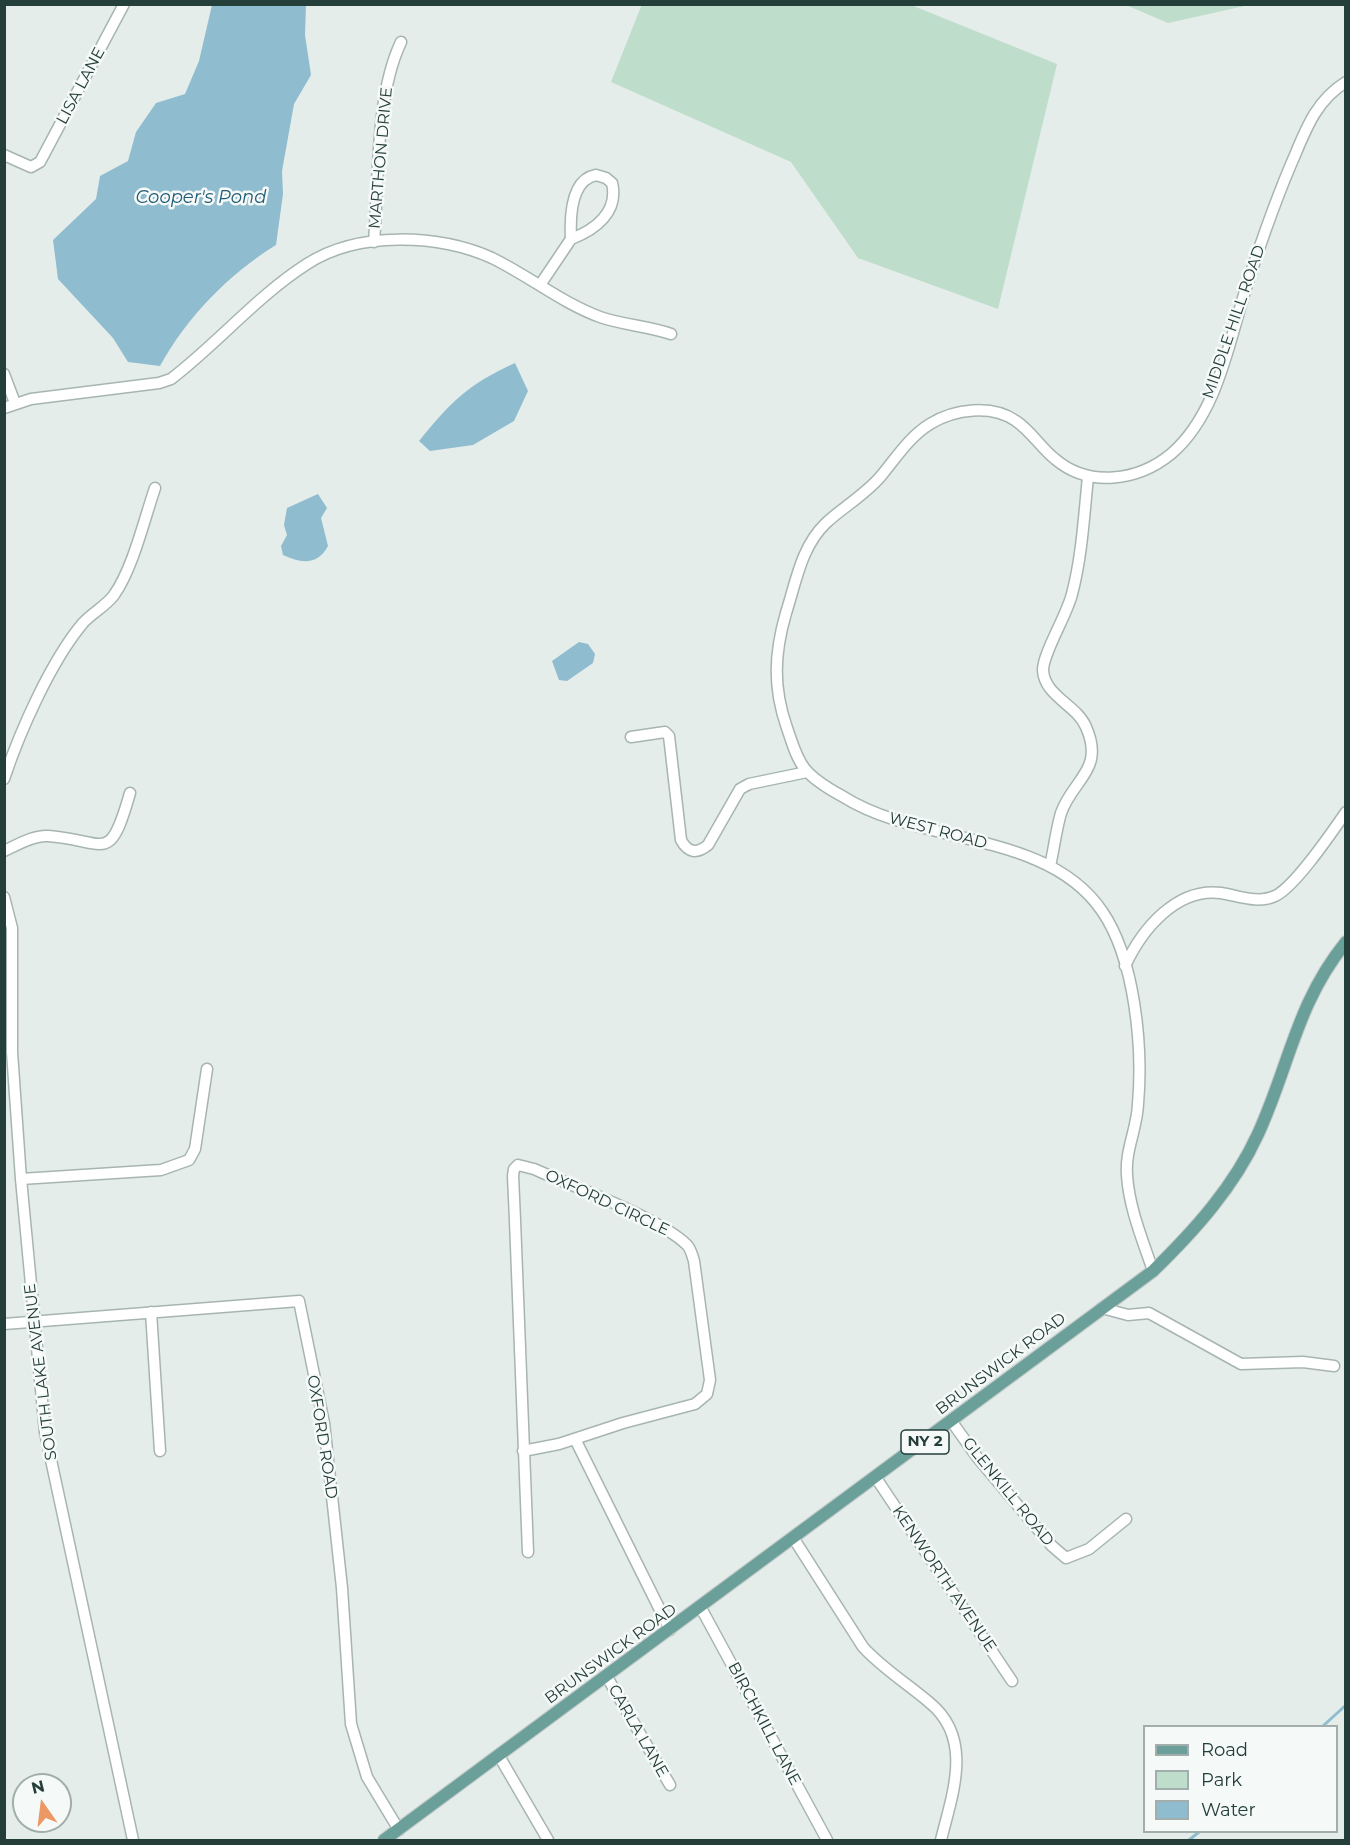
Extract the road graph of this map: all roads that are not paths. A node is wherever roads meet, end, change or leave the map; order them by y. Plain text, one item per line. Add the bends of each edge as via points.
1 (124, 4) edge
2 (401, 42) dead end
3 (1346, 82) edge
4 (4, 156) edge
5 (571, 239) junction
6 (374, 242) junction
7 (540, 285) junction
8 (671, 334) dead end
9 (4, 374) edge
10 (15, 403) junction
11 (4, 408) edge
12 (1088, 477) junction
13 (155, 488) dead end
14 (631, 737) dead end
15 (807, 772) junction
16 (4, 779) edge
17 (130, 793) dead end
18 (1346, 812) edge
19 (4, 851) edge
20 (1050, 866) junction
21 (4, 897) edge
22 (1346, 942) edge
23 (1125, 966) junction
24 (207, 1069) dead end
25 (21, 1179) junction
26 (1153, 1271) junction
27 (1102, 1308) junction
28 (151, 1312) junction
29 (34, 1322) junction
30 (4, 1324) edge
31 (1334, 1366) dead end
32 (952, 1422) junction
33 (575, 1439) junction
34 (160, 1451) dead end
35 (523, 1451) junction
36 (876, 1478) junction
37 (1126, 1519) dead end
38 (794, 1539) junction
39 (528, 1552) dead end
40 (701, 1608) junction
41 (670, 1630) junction
42 (607, 1677) junction
43 (1012, 1681) dead end
44 (499, 1756) junction
45 (670, 1785) dead end
46 (399, 1830) junction
47 (822, 1838) edge
48 (133, 1840) edge
49 (384, 1840) edge
50 (548, 1840) edge
51 (941, 1840) edge

1 - 4 street, LISA LANE via 36,165 19,164
2 - 6 street, MARTHON DRIVE via 390,66 385,92
3 - 12 street, MIDDLE HILL ROAD via 1329,93 1317,109 1276,200 1214,389 1190,435 1155,465 1133,474
5 - 5 street via 574,201 581,184 591,176 606,178 614,190 610,211 590,230
5 - 7 street
6 - 7 street via 409,240 459,248 491,258
6 - 10 street via 333,251 305,265 171,379
7 - 8 street via 601,318
9 - 10 street
10 - 11 street
12 - 15 street, WEST ROAD via 1053,458 1014,420 985,411 964,411 927,426 868,489 826,523 805,554 775,660 779,705
12 - 20 street via 1072,594 1064,621 1044,660 1043,672 1057,696 1085,724 1092,757 1090,767 1061,814
13 - 16 street via 114,596 82,625 47,681 16,744
14 - 15 street via 651,732 665,732 669,736 681,840 685,848 694,852 708,845 740,789
15 - 20 street, WEST ROAD via 878,815 1021,853
17 - 19 street via 116,832 104,845 46,836
18 - 23 street via 1281,893 1261,900 1211,892 1180,900 1144,935
20 - 23 street, WEST ROAD via 1101,908
21 - 25 street, SOUTH LAKE AVENUE via 12,928 12,1052
22 - 26 main road, BRUNSWICK ROAD / NY 2 via 1313,989 1262,1126 1236,1174 1210,1212
23 - 26 street, WEST ROAD via 1140,1075 1127,1179
24 - 25 street via 197,1139 189,1160 161,1170
25 - 29 street, SOUTH LAKE AVENUE
26 - 27 main road, BRUNSWICK ROAD / NY 2
27 - 31 street via 1128,1315 1149,1313 1241,1364 1303,1362
27 - 32 main road, BRUNSWICK ROAD / NY 2
28 - 29 street, OXFORD ROAD
28 - 34 street
28 - 46 street, OXFORD ROAD via 292,1300 302,1304 324,1423 342,1588 351,1724 367,1777
29 - 30 street, OXFORD ROAD
29 - 48 street, SOUTH LAKE AVENUE via 45,1432
32 - 36 main road, BRUNSWICK ROAD / NY 2
32 - 37 street, GLENKILL ROAD via 1052,1546 1066,1558 1089,1549
33 - 35 street, OXFORD CIRCLE
33 - 35 street, OXFORD CIRCLE via 696,1404 707,1394 710,1380 694,1261 688,1246 674,1235 518,1165 513,1176
33 - 41 street
35 - 39 street, OXFORD CIRCLE
36 - 38 main road, BRUNSWICK ROAD / NY 2
36 - 43 street, KENWORTH AVENUE
38 - 40 main road, BRUNSWICK ROAD / NY 2
38 - 51 street via 863,1647 931,1704 948,1725 958,1770
40 - 41 main road, BRUNSWICK ROAD / NY 2
40 - 47 street, BIRCHKILL LANE
41 - 42 main road, BRUNSWICK ROAD / NY 2
42 - 44 main road, BRUNSWICK ROAD / NY 2
42 - 45 street, CARLA LANE
44 - 46 main road, BRUNSWICK ROAD / NY 2
44 - 50 street
46 - 49 main road, BRUNSWICK ROAD / NY 2

